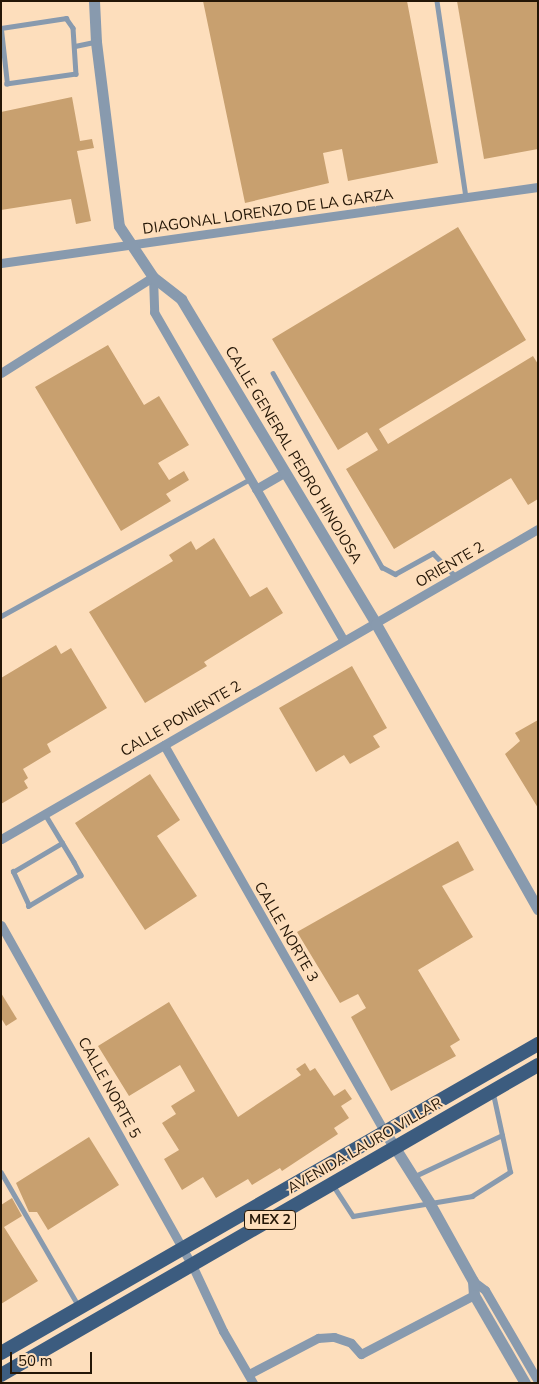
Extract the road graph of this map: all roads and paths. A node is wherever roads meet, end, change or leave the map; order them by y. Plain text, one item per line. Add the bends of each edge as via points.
1 (94, 1) edge
2 (437, 1) edge
3 (1, 29) edge
4 (96, 42) junction
5 (75, 46) junction
6 (538, 187) edge
7 (466, 197) junction
8 (130, 246) junction
9 (1, 263) edge
10 (153, 277) junction
11 (1, 373) edge
12 (273, 373) dead end
13 (286, 472) junction
14 (250, 479) junction
15 (256, 490) junction
16 (538, 530) edge
17 (456, 576) junction
18 (1, 616) edge
19 (376, 624) junction
20 (343, 640) junction
21 (164, 746) junction
22 (45, 814) junction
23 (1, 839) edge
24 (62, 843) junction
25 (538, 909) edge
26 (1, 924) edge
27 (538, 1044) edge
28 (538, 1065) edge
29 (493, 1091) junction
30 (385, 1132) junction
31 (502, 1135) junction
32 (395, 1148) junction
33 (1, 1172) edge
34 (413, 1177) junction
35 (332, 1184) junction
36 (429, 1202) junction
37 (183, 1249) junction
38 (192, 1265) junction
39 (473, 1282) junction
40 (474, 1296) junction
41 (80, 1308) junction
42 (1, 1353) edge
43 (249, 1374) junction
44 (1, 1375) edge
45 (523, 1382) edge
46 (538, 1382) edge
47 (253, 1383) edge

1 - 4 street, CALLE GENERAL PEDRO HINOJOSA
2 - 7 lane
3 - 5 lane via 66,18 73,28
3 - 5 lane via 7,84 76,74
4 - 5 lane
4 - 8 street, CALLE GENERAL PEDRO HINOJOSA via 119,226
6 - 7 street, DIAGONAL LORENZO DE LA GARZA
7 - 8 street, DIAGONAL LORENZO DE LA GARZA
8 - 9 street, DIAGONAL LORENZO DE LA GARZA
8 - 10 street, CALLE GENERAL PEDRO HINOJOSA
10 - 11 street
10 - 13 street, CALLE GENERAL PEDRO HINOJOSA via 181,298
10 - 14 street via 154,312
12 - 17 lane via 382,567 395,574 433,553
13 - 15 street
13 - 19 street, CALLE GENERAL PEDRO HINOJOSA
14 - 15 street
14 - 18 lane
15 - 20 street
16 - 17 street, ORIENTE 2
17 - 19 street, ORIENTE 2
19 - 20 street, CALLE PONIENTE 2
19 - 25 street, CALLE GENERAL PEDRO HINOJOSA
20 - 21 street, CALLE PONIENTE 2
21 - 22 street, CALLE PONIENTE 2
21 - 30 street, CALLE NORTE 3
22 - 23 street, CALLE PONIENTE 2
22 - 24 lane
24 - 24 lane via 81,875 30,906 13,872
26 - 37 street, CALLE NORTE 5
27 - 30 main road, AVENIDA LAURO VILLAR / MEX 2
28 - 29 main road, AVENIDA LAURO VILLAR / MEX 2
29 - 31 lane
29 - 32 main road, AVENIDA LAURO VILLAR / MEX 2
30 - 32 street
30 - 37 main road, AVENIDA LAURO VILLAR / MEX 2
31 - 34 lane
31 - 36 lane via 510,1172 472,1196
32 - 34 street
32 - 35 main road, AVENIDA LAURO VILLAR / MEX 2
33 - 41 lane
34 - 36 street
35 - 36 lane via 354,1216
35 - 38 main road, AVENIDA LAURO VILLAR / MEX 2
36 - 39 street
37 - 38 street, CALLE NORTE 5
37 - 41 main road, AVENIDA LAURO VILLAR / MEX 2
38 - 43 street, CALLE NORTE 5 via 223,1331
38 - 44 main road, AVENIDA LAURO VILLAR / MEX 2
39 - 40 street
39 - 46 street via 485,1290
40 - 43 street via 361,1354 351,1342 334,1337 318,1338
40 - 45 street
41 - 42 main road, AVENIDA LAURO VILLAR / MEX 2
43 - 47 street, CALLE NORTE 5

